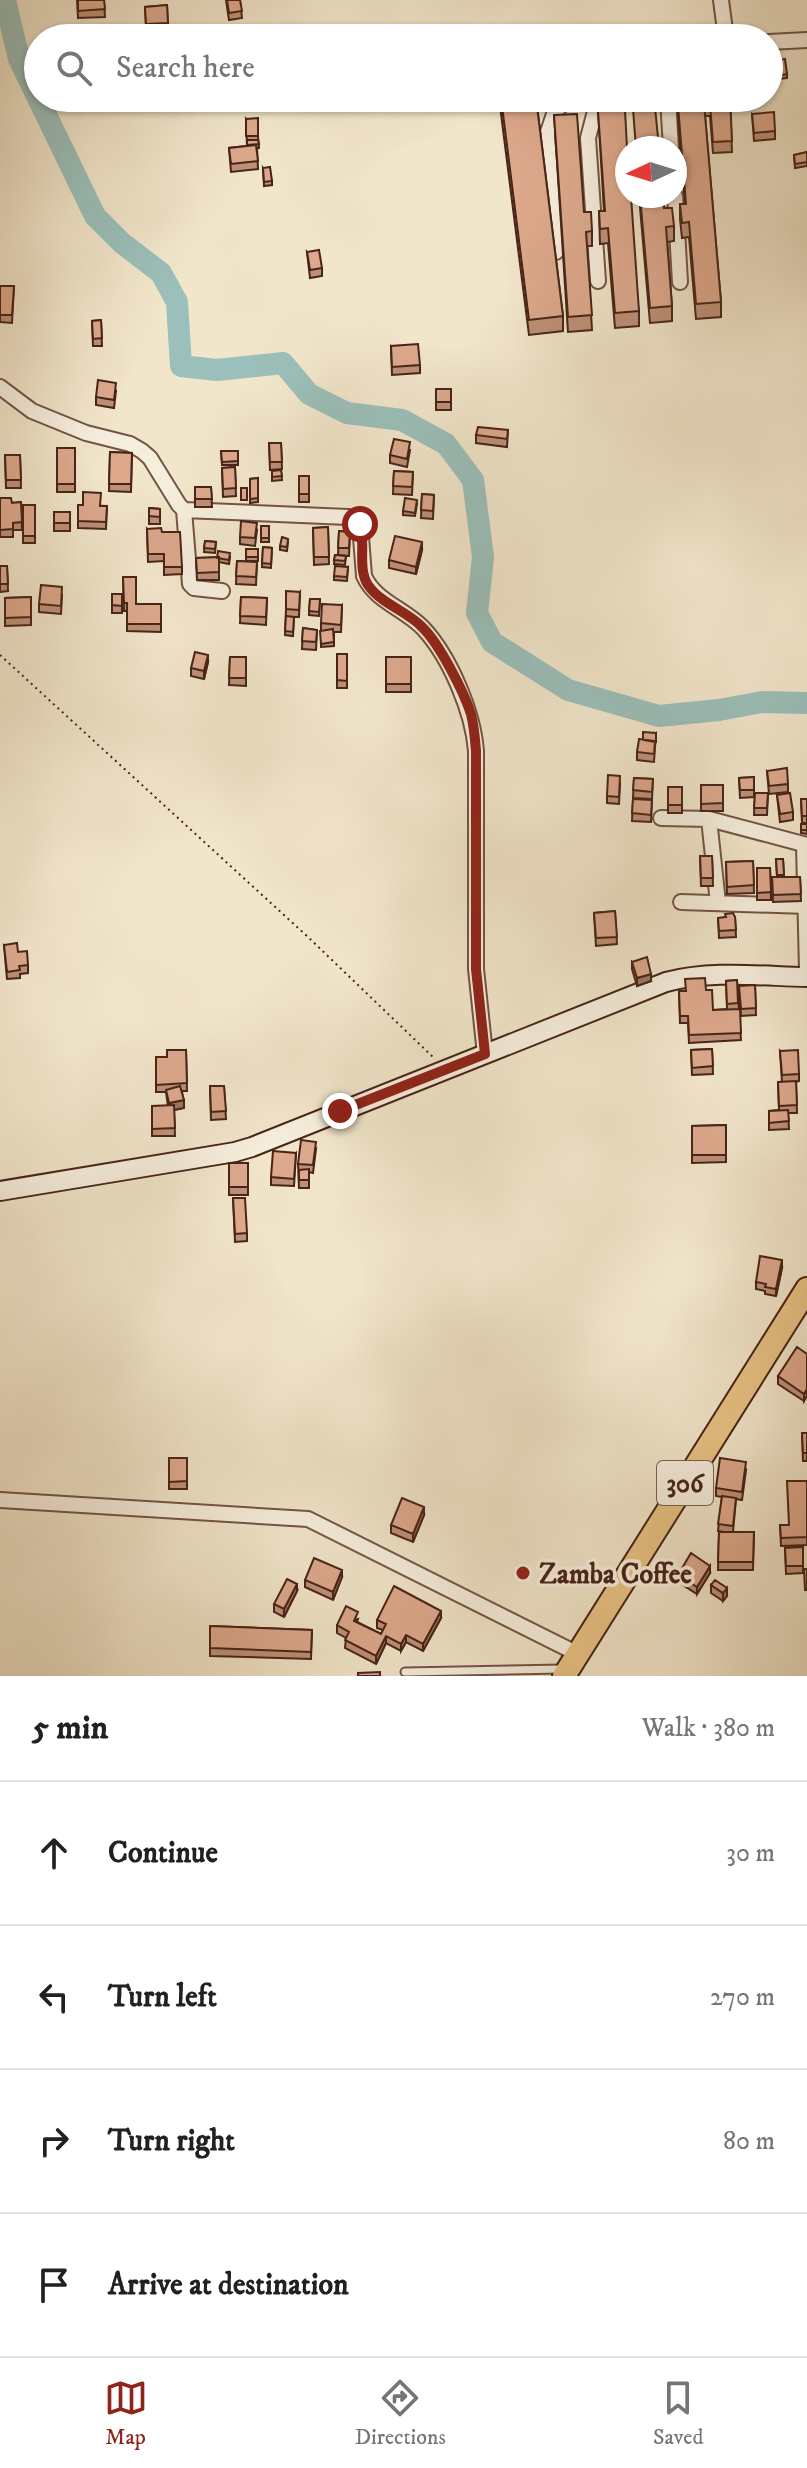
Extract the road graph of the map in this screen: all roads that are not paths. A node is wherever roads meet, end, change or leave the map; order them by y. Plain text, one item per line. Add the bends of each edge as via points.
1 (721, 0) edge
2 (724, 24) edge
3 (807, 40) edge
4 (783, 41) edge
5 (555, 112) edge
6 (595, 112) edge
7 (669, 112) edge
8 (670, 136) edge
9 (676, 208) edge
10 (556, 252) edge
11 (598, 281) dead end
12 (680, 282) dead end
13 (0, 387) edge
14 (184, 510) junction
15 (222, 591) dead end
16 (661, 818) dead end
17 (709, 819) junction
18 (805, 845) edge
19 (681, 902) dead end
20 (718, 903) junction
21 (806, 906) edge
22 (807, 970) edge
23 (807, 977) edge
24 (485, 1054) junction
25 (0, 1191) edge
26 (807, 1289) edge
27 (0, 1500) edge
28 (570, 1666) edge
29 (405, 1672) dead end

1 - 2 street
3 - 4 street
5 - 10 street via 547,135
6 - 11 street via 588,138
7 - 8 street
9 - 12 street
13 - 14 street via 32,411 142,451
14 - 15 street via 190,584
14 - 24 street via 356,520 362,530 367,584 423,627 445,659 470,711 475,735 476,969
16 - 17 street
17 - 18 street
17 - 20 street
18 - 21 street
19 - 20 street
20 - 21 street
21 - 22 street
23 - 24 street via 682,977
24 - 25 street via 235,1152
26 - 28 main road, 306
27 - 28 street via 308,1519
28 - 29 lane

